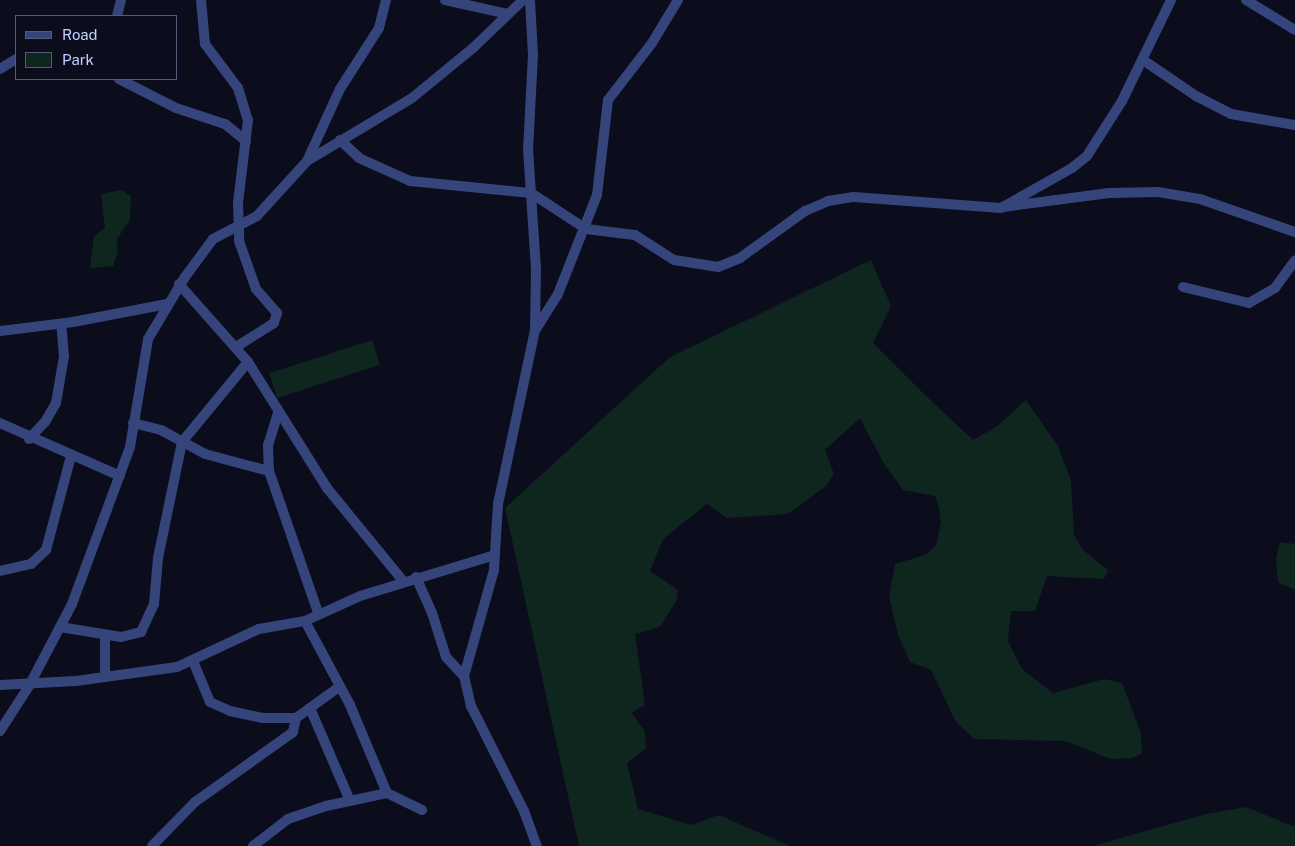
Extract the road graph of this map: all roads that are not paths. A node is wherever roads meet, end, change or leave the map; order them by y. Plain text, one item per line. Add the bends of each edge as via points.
1 (121, 0) edge
2 (201, 0) edge
3 (386, 0) edge
4 (445, 0) edge
5 (523, 0) edge
6 (530, 0) edge
7 (1171, 0) edge
8 (1246, 0) edge
9 (673, 2) edge
10 (508, 14) junction
11 (117, 15) edge
12 (1295, 30) edge
13 (15, 60) edge
14 (1143, 60) junction
15 (0, 70) edge
16 (120, 80) edge
17 (1295, 125) edge
18 (340, 140) junction
19 (246, 142) junction
20 (307, 161) junction
21 (531, 193) junction
22 (1001, 208) junction
23 (236, 224) junction
24 (586, 229) junction
25 (1295, 232) edge
26 (1295, 260) edge
27 (179, 284) junction
28 (1183, 287) dead end
29 (167, 304) junction
30 (61, 324) junction
31 (0, 330) edge
32 (535, 330) junction
33 (236, 347) junction
34 (248, 362) junction
35 (278, 413) junction
36 (133, 423) junction
37 (0, 424) edge
38 (29, 439) junction
39 (182, 442) junction
40 (70, 456) junction
41 (269, 471) junction
42 (120, 476) junction
43 (496, 555) junction
44 (0, 570) edge
45 (416, 577) junction
46 (404, 581) junction
47 (319, 615) junction
48 (305, 621) junction
49 (60, 627) junction
50 (105, 635) junction
51 (193, 660) junction
52 (464, 676) junction
53 (105, 677) junction
54 (0, 685) edge
55 (29, 686) junction
56 (339, 687) junction
57 (310, 708) junction
58 (296, 718) junction
59 (0, 731) edge
60 (388, 793) junction
61 (350, 801) junction
62 (422, 810) dead end
63 (152, 846) edge
64 (253, 846) edge
65 (537, 846) edge

1 - 11 street
2 - 19 street via 205,44 233,80 246,106
3 - 20 street via 378,28 340,89
4 - 10 street
5 - 10 street
6 - 21 street via 533,47 528,149
7 - 14 street
8 - 12 street
9 - 24 street via 652,43 608,100 597,194
10 - 18 street via 412,98
13 - 15 street
14 - 17 street via 1196,96 1231,114
14 - 22 street via 1122,101 1087,156 1072,168
16 - 19 street via 176,108 224,124
18 - 20 street
18 - 21 street via 359,158 410,181
19 - 23 street
20 - 23 street via 257,216
21 - 24 street
21 - 32 street via 536,268
22 - 24 street via 854,197 828,201 805,211 740,258 718,267 674,260 635,235
22 - 25 street via 1109,193 1158,192 1200,199
23 - 27 street via 213,239
23 - 33 street via 256,289 273,306 277,317 274,323
24 - 32 street via 558,294
26 - 28 street via 1275,288 1249,303
27 - 29 street
27 - 33 street
29 - 30 street
29 - 36 street via 148,339
30 - 31 street
30 - 38 street via 64,356 56,402 45,422
32 - 43 street via 500,496
33 - 34 street
34 - 35 street
34 - 39 street
35 - 41 street via 268,445
35 - 46 street via 327,488
36 - 39 street via 162,430
36 - 42 street via 130,448
37 - 38 street
38 - 40 street
39 - 41 street via 205,454
39 - 50 street via 158,558 154,604 148,622 141,632 131,637
40 - 42 street
40 - 44 street via 46,550 31,564
41 - 47 street
42 - 49 street
43 - 45 street
43 - 52 street
45 - 46 street
45 - 52 street via 432,612 446,657
46 - 47 street
47 - 48 street
48 - 51 street via 259,629
48 - 56 street
49 - 50 street
49 - 55 street
50 - 53 street
51 - 53 street via 162,670
51 - 58 street via 210,702 219,708 262,718
52 - 65 street via 471,706 524,811
53 - 55 street
54 - 55 street
55 - 59 street
56 - 57 street
56 - 60 street
57 - 58 street
57 - 61 street
58 - 63 street via 293,732 195,802
60 - 61 street
60 - 62 street
61 - 64 street via 288,819

